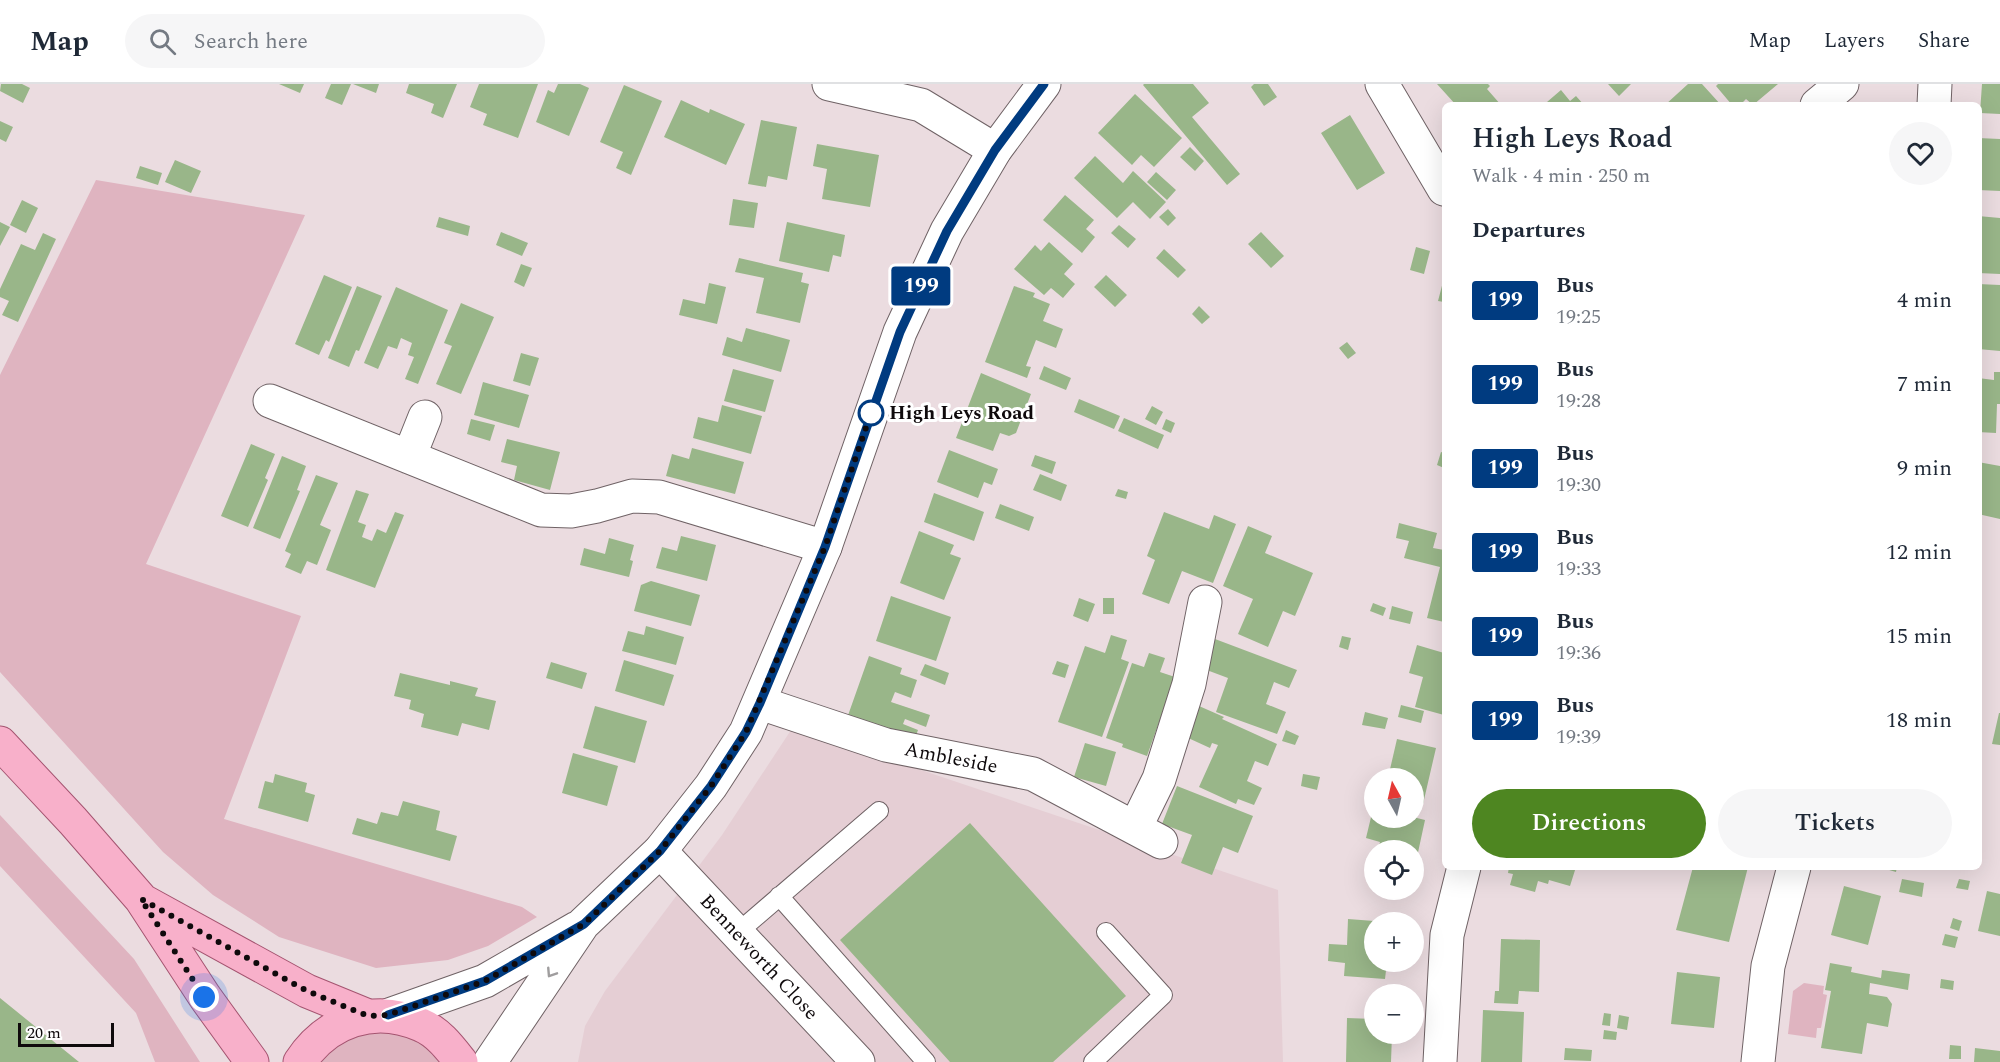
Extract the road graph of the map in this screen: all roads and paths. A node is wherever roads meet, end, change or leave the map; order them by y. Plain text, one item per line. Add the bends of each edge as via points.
1 (829, 84) edge
2 (1044, 84) edge
3 (1382, 84) edge
4 (1842, 84) edge
5 (1935, 84) edge
6 (1821, 102) edge
7 (1934, 102) edge
8 (995, 150) junction
9 (1442, 186) edge
10 (270, 401) dead end
11 (425, 417) dead end
12 (409, 457) junction
13 (825, 547) junction
14 (1205, 602) dead end
15 (760, 703) junction
16 (0, 743) edge
17 (879, 811) dead end
18 (660, 851) junction
19 (1463, 870) edge
20 (1793, 870) edge
21 (779, 896) junction
22 (141, 899) junction
23 (584, 924) junction
24 (1106, 932) dead end
25 (737, 933) junction
26 (378, 1015) junction
27 (252, 1062) edge
28 (300, 1062) edge
29 (461, 1062) edge
30 (490, 1062) edge
31 (858, 1062) edge
32 (926, 1062) edge
33 (1093, 1062) edge
34 (1440, 1062) edge
35 (1758, 1062) edge

1 - 8 street via 921,105
2 - 8 street
3 - 9 street
4 - 6 street
5 - 7 street
8 - 13 street via 947,231 900,332
10 - 12 street
11 - 12 street
12 - 13 street via 541,510 571,511 632,496 659,496
13 - 15 street
14 - 15 street, Ambleside via 1190,684 1159,779 1148,835 1033,774 886,745
15 - 18 street via 711,786
16 - 22 main road
17 - 21 lane
18 - 23 street
18 - 25 street, Benneworth Close
19 - 34 street via 1448,935
20 - 35 street via 1768,966
21 - 25 lane
21 - 32 lane
22 - 26 main road via 307,991
22 - 27 main road via 204,997
23 - 26 street via 485,981
23 -> 30 street
24 - 33 lane via 1163,995
25 - 31 street, Benneworth Close
26 - 28 main road via 337,1025 310,1047
26 - 29 main road via 421,1025 446,1043

